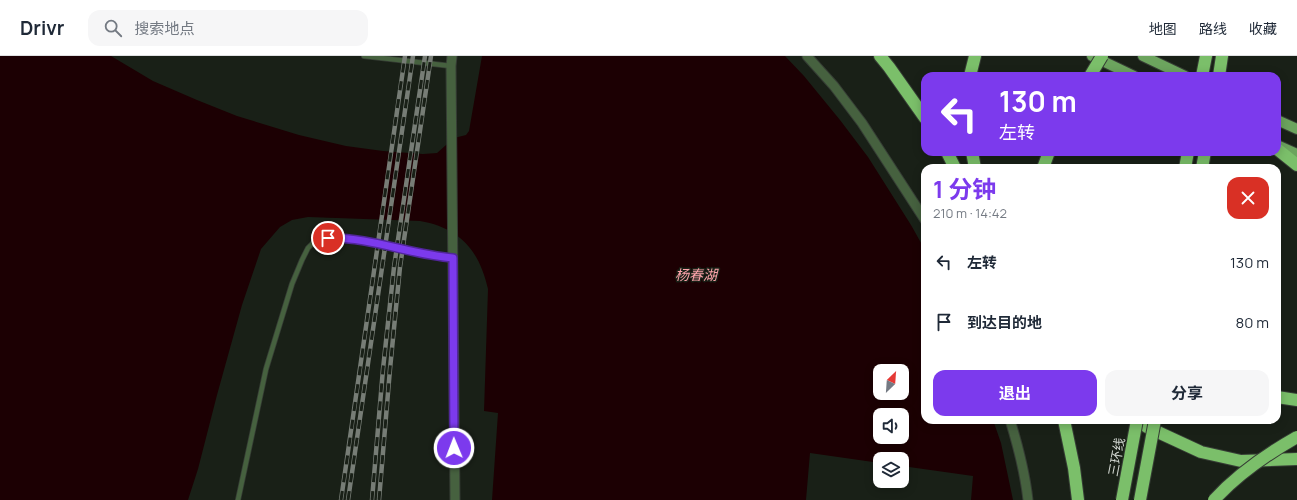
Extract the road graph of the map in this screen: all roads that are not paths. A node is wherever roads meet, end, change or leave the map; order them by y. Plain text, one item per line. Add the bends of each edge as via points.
1 (364, 56) edge
2 (807, 56) edge
3 (880, 56) edge
4 (975, 56) edge
5 (1092, 56) edge
6 (1102, 56) edge
7 (1143, 56) edge
8 (1206, 56) edge
9 (1222, 56) edge
10 (451, 61) edge
11 (971, 72) edge
12 (1092, 72) edge
13 (1126, 72) edge
14 (1177, 72) edge
15 (1203, 72) edge
16 (1220, 72) edge
17 (921, 112) edge
18 (1281, 122) edge
19 (1297, 129) edge
20 (1281, 147) edge
21 (1281, 153) edge
22 (1297, 154) edge
23 (1297, 165) edge
24 (921, 214) edge
25 (453, 256) junction
26 (1281, 398) edge
27 (1297, 400) edge
28 (1011, 424) edge
29 (1065, 424) edge
30 (1135, 424) edge
31 (1142, 424) edge
32 (1154, 424) edge
33 (1297, 436) edge
34 (1297, 459) edge
35 (238, 500) edge
36 (455, 500) edge
37 (1028, 500) edge
38 (1078, 500) edge
39 (1122, 500) edge
40 (1140, 500) edge
41 (1214, 500) edge

1 - 10 lane
2 - 24 street via 862,123
3 - 17 highway
4 - 11 highway
5 - 13 main road
6 - 12 highway, bridge
7 - 14 main road
8 - 15 highway
9 - 16 highway
10 - 25 street
18 - 19 main road
20 - 22 main road
21 - 23 highway
25 - 35 lane via 438,257 345,238 320,239 308,248 292,284 266,369
25 - 36 street
26 - 27 highway
28 - 37 street via 1018,445
29 - 38 highway
30 - 39 highway, 三环线, bridge
31 - 34 highway via 1201,452 1241,461
32 - 40 highway, bridge
33 - 41 highway, bridge via 1232,482

